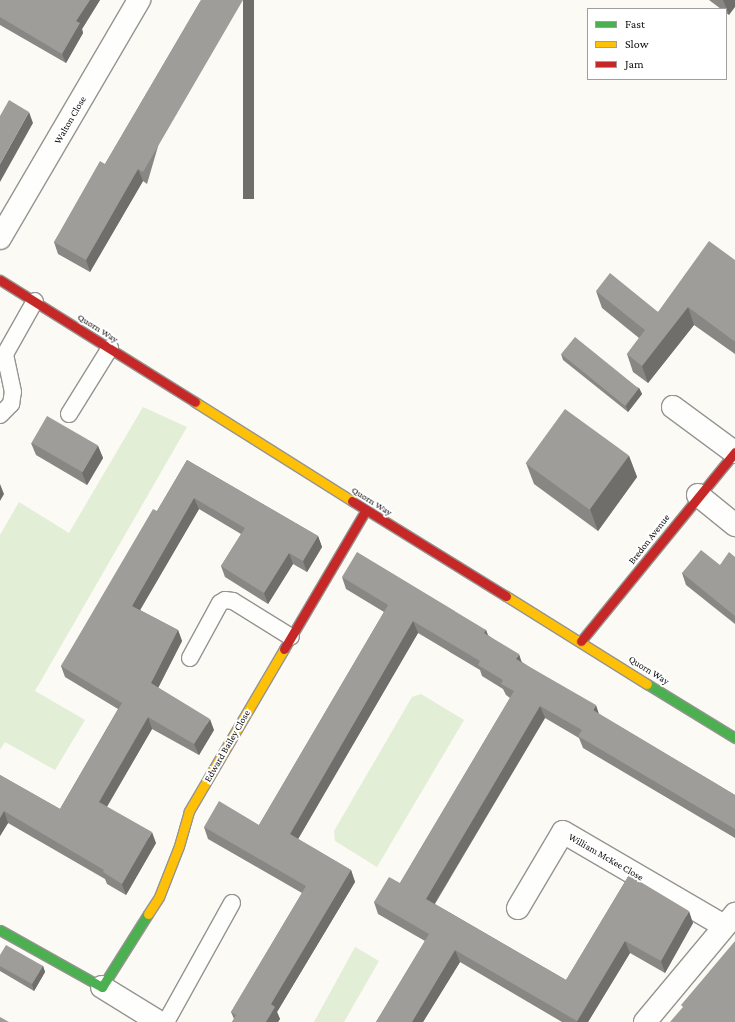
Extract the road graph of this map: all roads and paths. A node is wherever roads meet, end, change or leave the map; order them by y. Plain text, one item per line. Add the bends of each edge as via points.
1 (139, 0) edge
2 (0, 238) edge
3 (0, 280) edge
4 (35, 301) junction
5 (110, 348) junction
6 (3, 359) edge
7 (673, 407) dead end
8 (70, 414) dead end
9 (0, 415) edge
10 (735, 452) edge
11 (698, 495) junction
12 (366, 510) junction
13 (735, 525) edge
14 (291, 637) junction
15 (581, 641) junction
16 (190, 658) dead end
17 (735, 738) edge
18 (232, 903) dead end
19 (518, 908) dead end
20 (730, 920) edge
21 (0, 930) edge
22 (102, 987) junction
23 (159, 1022) edge
24 (166, 1022) edge
25 (645, 1022) edge

1 - 2 street, Walton Close
3 - 4 street, Quorn Way
4 - 5 street, Quorn Way
4 - 6 lane
5 - 8 lane
5 - 12 street, Quorn Way
6 - 9 lane via 13,392 11,404
7 - 10 street
10 - 11 street, Bredon Avenue
11 - 13 street
11 - 15 street, Bredon Avenue
12 - 14 street, Edward Bailey Close
12 - 15 street, Quorn Way
14 - 16 lane via 233,601 225,600 220,603
14 - 22 street, Edward Bailey Close via 189,811 180,846 159,897
15 - 17 street, Quorn Way
18 - 24 lane
19 - 20 street, William McKee Close via 563,832
20 - 25 street, William McKee Close
21 - 22 street
22 - 23 street

